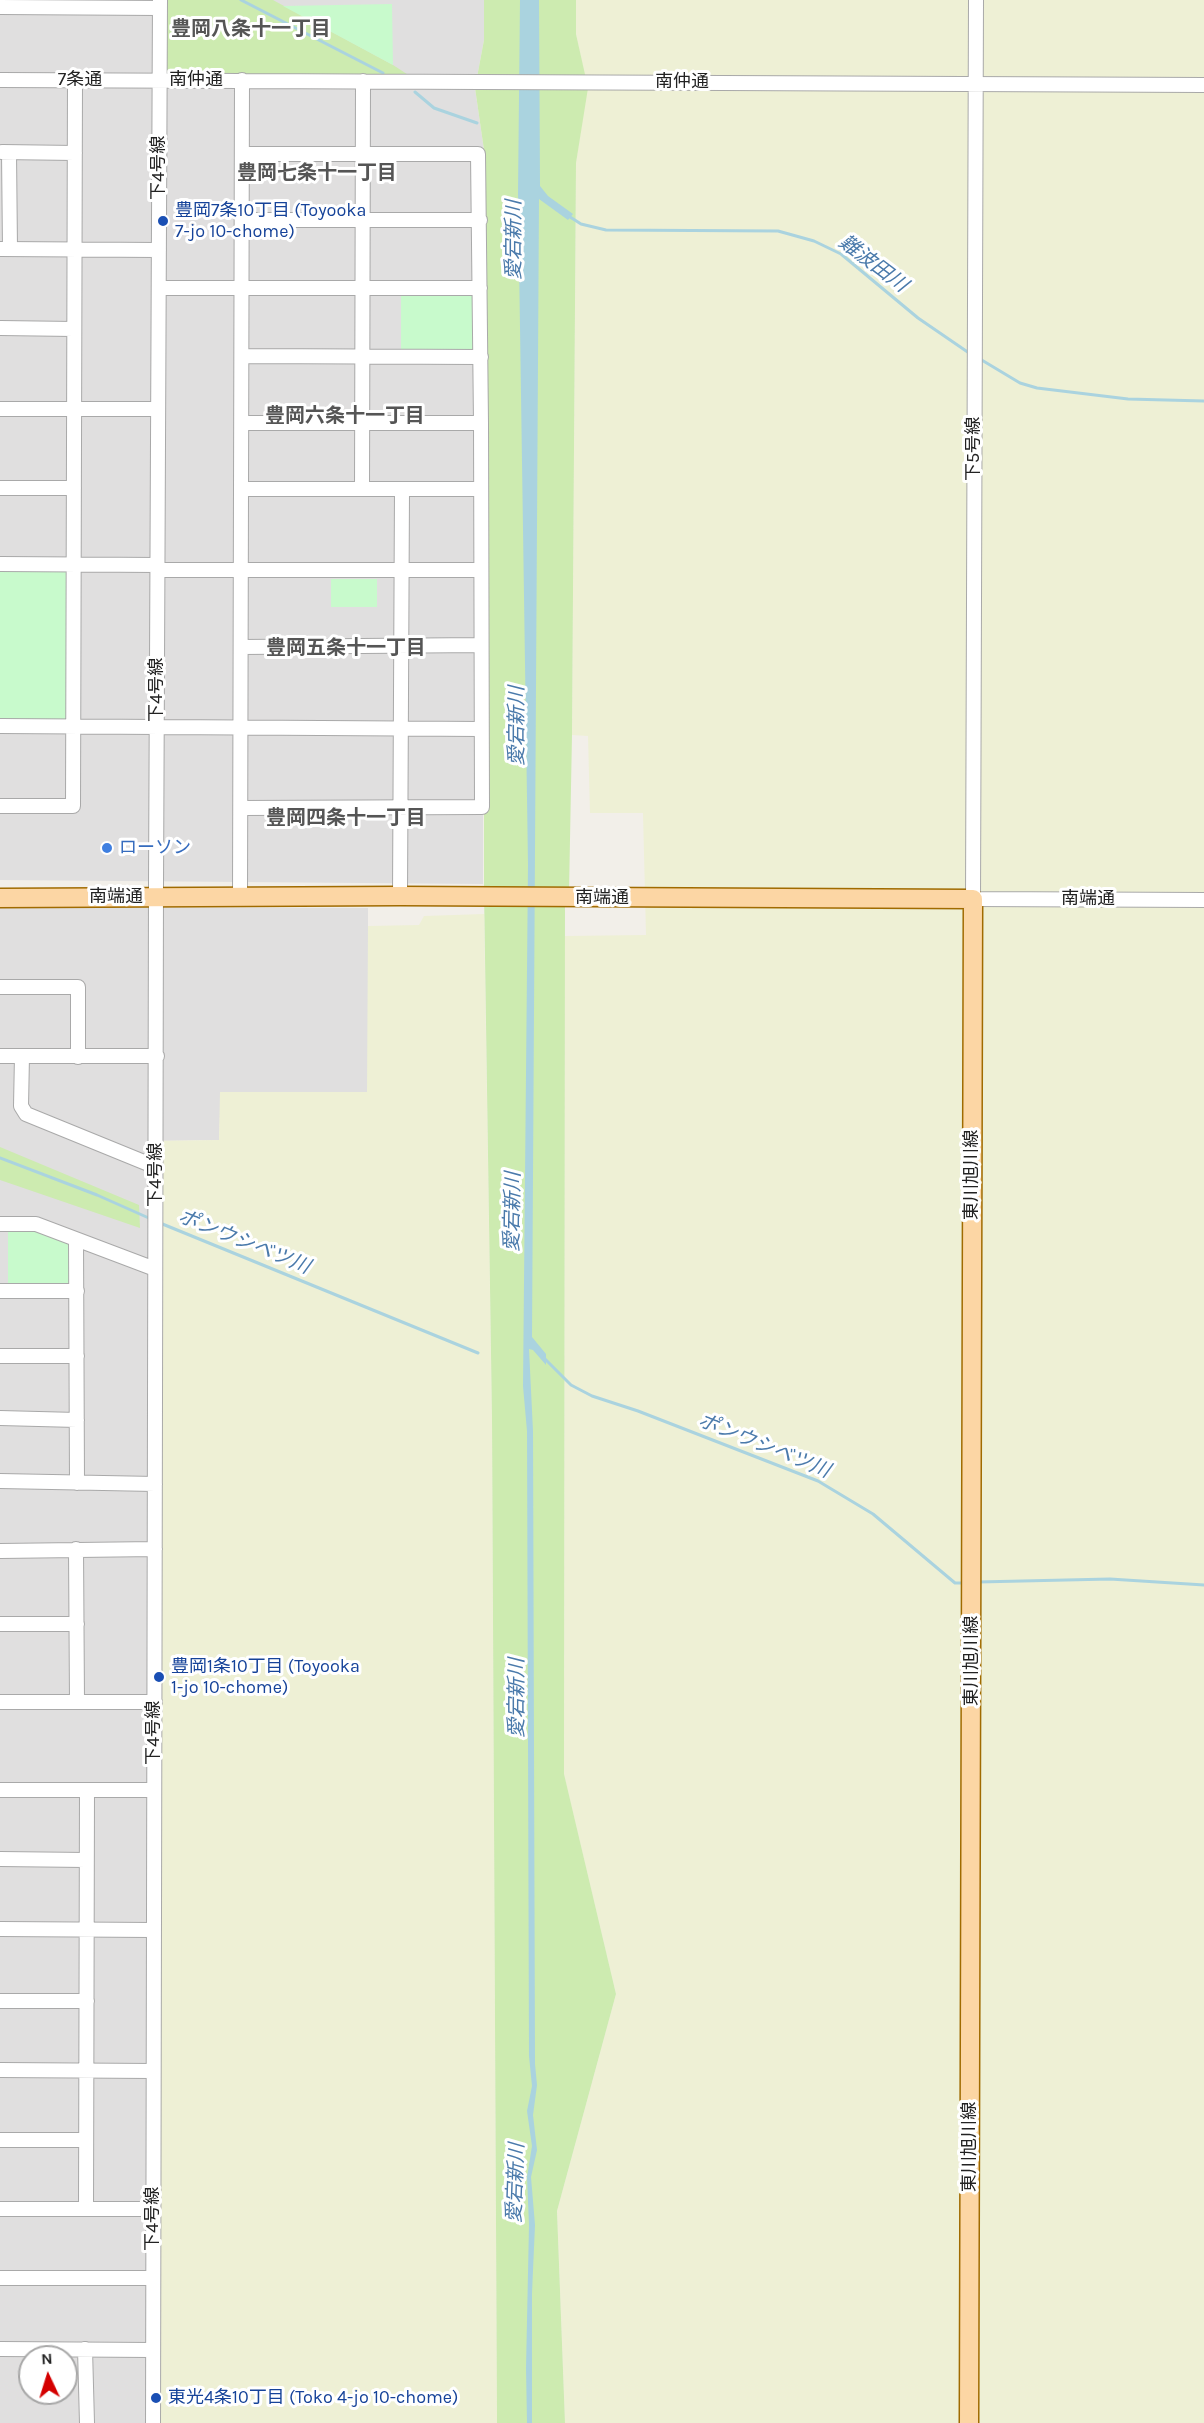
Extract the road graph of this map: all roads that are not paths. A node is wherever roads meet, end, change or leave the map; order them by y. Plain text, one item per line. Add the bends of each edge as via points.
1 (976, 0) edge
2 (160, 4) edge
3 (0, 7) edge
4 (0, 80) edge
5 (75, 80) junction
6 (242, 80) junction
7 (159, 81) junction
8 (363, 81) junction
9 (976, 84) junction
10 (1204, 85) edge
11 (5, 152) edge
12 (75, 153) junction
13 (242, 154) junction
14 (363, 154) junction
15 (243, 220) junction
16 (363, 220) junction
17 (480, 220) junction
18 (5, 249) edge
19 (75, 249) junction
20 (159, 250) junction
21 (159, 288) junction
22 (242, 288) junction
23 (363, 288) junction
24 (480, 288) junction
25 (0, 328) edge
26 (74, 329) junction
27 (242, 356) junction
28 (363, 357) junction
29 (481, 357) junction
30 (0, 409) edge
31 (74, 409) junction
32 (158, 409) junction
33 (242, 423) junction
34 (362, 423) junction
35 (481, 423) junction
36 (0, 488) edge
37 (74, 488) junction
38 (242, 489) junction
39 (362, 489) junction
40 (481, 489) junction
41 (402, 490) junction
42 (0, 564) edge
43 (74, 564) junction
44 (158, 568) junction
45 (241, 569) junction
46 (481, 570) junction
47 (401, 571) junction
48 (481, 645) junction
49 (401, 647) junction
50 (242, 648) junction
51 (0, 726) edge
52 (74, 727) junction
53 (157, 727) junction
54 (241, 728) junction
55 (401, 729) junction
56 (481, 729) junction
57 (0, 806) edge
58 (241, 808) junction
59 (400, 808) junction
60 (240, 896) junction
61 (400, 896) junction
62 (156, 897) junction
63 (0, 898) edge
64 (973, 899) junction
65 (1204, 900) edge
66 (0, 987) edge
67 (0, 1056) edge
68 (22, 1056) junction
69 (156, 1056) junction
70 (78, 1057) junction
71 (156, 1167) junction
72 (0, 1224) edge
73 (76, 1240) junction
74 (155, 1269) junction
75 (0, 1291) edge
76 (76, 1291) junction
77 (0, 1356) edge
78 (77, 1356) junction
79 (0, 1418) edge
80 (77, 1420) junction
81 (0, 1481) edge
82 (77, 1482) junction
83 (155, 1484) junction
84 (155, 1549) junction
85 (76, 1550) junction
86 (0, 1551) edge
87 (0, 1624) edge
88 (78, 1624) junction
89 (155, 1701) junction
90 (0, 1702) edge
91 (76, 1702) junction
92 (0, 1790) edge
93 (87, 1790) junction
94 (154, 1790) junction
95 (0, 1859) edge
96 (86, 1860) junction
97 (0, 1929) edge
98 (87, 1930) junction
99 (153, 1930) junction
100 (0, 2001) edge
101 (87, 2001) junction
102 (0, 2070) edge
103 (86, 2071) junction
104 (153, 2071) junction
105 (0, 2140) edge
106 (86, 2140) junction
107 (86, 2208) junction
108 (0, 2209) edge
109 (153, 2209) junction
110 (0, 2278) edge
111 (153, 2278) junction
112 (0, 2349) edge
113 (85, 2349) junction
114 (152, 2350) junction
115 (87, 2423) edge
116 (153, 2423) edge
117 (969, 2423) edge

1 - 9 street, 下5号線
2 - 3 street
2 - 7 street, 下4号線
4 - 5 street, 7条通
5 - 7 street, 7条通
5 - 12 street
6 - 7 street, 南仲通
6 - 8 street, 南仲通
6 - 13 street
7 - 20 street, 下4号線
8 - 9 street, 南仲通
8 - 14 street
9 - 10 street, 南仲通
9 - 64 street, 下5号線
11 - 12 street
11 - 18 street
12 - 19 street
13 - 14 street
13 - 15 street
14 - 16 street
14 - 17 street via 477,154
15 - 16 street
15 - 22 street
16 - 17 street
16 - 23 street
17 - 24 street
18 - 19 street
19 - 20 street
19 - 26 street
20 - 21 street, 下4号線
21 - 22 street
21 - 32 street, 下4号線
22 - 23 street
22 - 27 street
23 - 24 street
23 - 28 street
24 - 29 street
25 - 26 street
26 - 31 street
27 - 28 street
27 - 33 street
28 - 29 street
28 - 34 street
29 - 35 street
30 - 31 street
31 - 32 street
31 - 37 street
32 - 44 street, 下4号線
33 - 34 street
33 - 38 street
34 - 35 street
34 - 39 street
35 - 40 street
36 - 37 street
37 - 43 street
38 - 39 street
38 - 45 street
39 - 41 street
40 - 41 street
40 - 46 street
41 - 47 street
42 - 43 street
43 - 44 street
43 - 52 street
44 - 45 street
44 - 53 street, 下4号線
45 - 47 street
45 - 50 street
46 - 47 street
46 - 48 street
47 - 49 street
48 - 49 street
48 - 56 street
49 - 50 street
49 - 55 street
50 - 54 street
51 - 52 street
52 - 53 street
52 - 57 street via 73,806
53 - 54 street
53 - 62 street, 下4号線
54 - 55 street
54 - 58 street
55 - 56 street
55 - 59 street
56 - 59 street via 482,807
58 - 59 street
58 - 60 street
59 - 61 street
60 - 61 main road, 南端通
60 - 62 main road, 南端通
61 - 64 main road, 南端通
62 - 63 main road, 南端通
62 - 69 street, 下4号線
64 - 65 street, 南端通
64 - 117 main road, 東川旭川線
66 - 70 street via 78,987
67 - 68 street
68 - 70 street
68 - 71 street via 21,1106 26,1114
69 - 70 street
69 - 71 street, 下4号線
71 - 74 street, 下4号線
72 - 73 street via 36,1224
73 - 74 street
73 - 76 street
74 - 83 street, 下4号線
75 - 76 street
76 - 78 street
77 - 78 street
78 - 80 street
79 - 80 street
80 - 82 street
81 - 82 street
82 - 83 street
83 - 84 street, 下4号線
84 - 85 street
84 - 89 street, 下4号線
85 - 86 street
85 - 88 street
87 - 88 street
88 - 91 street
89 - 91 street
89 - 94 street, 下4号線
90 - 91 street
92 - 93 street
93 - 94 street
93 - 96 street
94 - 99 street, 下4号線
95 - 96 street
96 - 98 street
97 - 98 street
98 - 99 street
98 - 101 street
99 - 104 street, 下4号線
100 - 101 street
101 - 103 street
102 - 103 street
103 - 104 street
103 - 106 street
104 - 109 street, 下4号線
105 - 106 street
106 - 107 street
107 - 108 street
107 - 109 street
109 - 111 street, 下4号線
110 - 111 street
111 - 114 street, 下4号線
112 - 113 street
113 - 114 street
113 - 115 street
114 - 116 street, 下4号線

